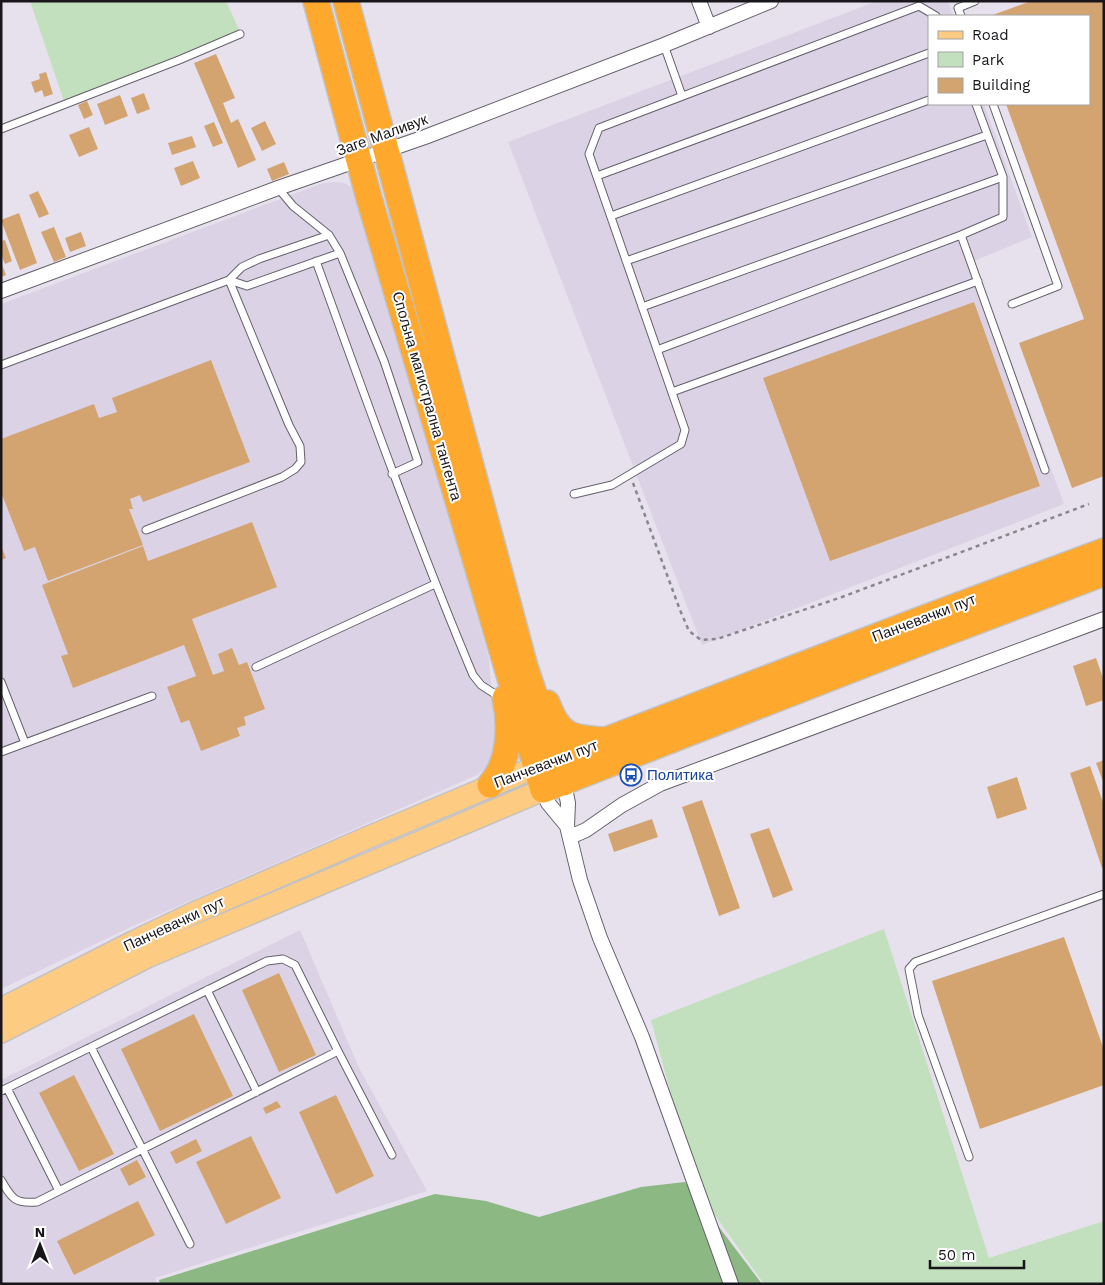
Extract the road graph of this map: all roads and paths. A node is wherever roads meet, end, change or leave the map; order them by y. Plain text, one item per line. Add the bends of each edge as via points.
1 (316, 1) edge
2 (346, 1) edge
3 (699, 1) edge
4 (771, 1) edge
5 (975, 1) edge
6 (934, 15) edge
7 (961, 15) edge
8 (710, 27) junction
9 (240, 34) dead end
10 (664, 45) junction
11 (928, 53) edge
12 (682, 96) junction
13 (928, 100) edge
14 (976, 105) edge
15 (993, 105) edge
16 (1, 129) edge
17 (987, 135) junction
18 (386, 151) junction
19 (359, 160) junction
20 (597, 176) junction
21 (1003, 177) junction
22 (278, 188) junction
23 (611, 216) junction
24 (328, 235) junction
25 (961, 235) junction
26 (340, 253) junction
27 (316, 261) junction
28 (626, 261) junction
29 (229, 280) junction
30 (978, 281) junction
31 (1, 292) edge
32 (1012, 304) dead end
33 (642, 307) junction
34 (657, 350) junction
35 (1, 365) edge
36 (672, 392) junction
37 (1045, 470) dead end
38 (392, 474) junction
39 (629, 474) junction
40 (574, 494) dead end
41 (1089, 504) dead end
42 (146, 530) dead end
43 (1104, 551) edge
44 (1104, 574) edge
45 (435, 584) junction
46 (1104, 619) edge
47 (500, 646) junction
48 (256, 667) dead end
49 (525, 667) junction
50 (1, 682) edge
51 (152, 696) dead end
52 (506, 701) junction
53 (606, 740) junction
54 (25, 743) junction
55 (1, 752) edge
56 (550, 775) junction
57 (490, 785) junction
58 (569, 831) junction
59 (1104, 894) edge
60 (207, 990) junction
61 (1, 1010) edge
62 (1, 1032) edge
63 (91, 1047) junction
64 (338, 1051) junction
65 (4, 1090) edge
66 (257, 1092) junction
67 (142, 1150) junction
68 (392, 1154) dead end
69 (969, 1157) dead end
70 (1, 1180) edge
71 (59, 1192) junction
72 (190, 1244) dead end
73 (731, 1284) edge

1 - 19 highway, Спољна магистрална тангента
2 - 18 highway, Спољна магистрална тангента
3 - 8 street
4 - 8 street, Заге Маливук
5 - 7 lane via 958,8
6 - 12 lane via 919,6
8 - 10 street, Заге Маливук
9 - 16 lane
10 - 12 lane
10 - 18 street, Заге Маливук
11 - 20 lane
12 - 20 lane via 599,128 589,154
13 - 23 lane
14 - 17 lane
15 - 32 lane via 1058,286
17 - 21 lane
17 - 28 lane
18 - 19 street, Заге Маливук
18 - 49 highway, Спољна магистрална тангента
19 - 22 street, Заге Маливук
19 - 47 highway, Спољна магистрална тангента
20 - 23 lane
21 - 25 lane via 1003,217
21 - 33 lane
22 - 24 lane via 293,206
22 - 31 street, Заге Маливук
23 - 28 lane
24 - 26 lane
24 - 29 lane via 259,259 242,267
25 - 30 lane
25 - 34 lane
26 - 27 lane
26 - 38 lane via 380,353 418,462
27 - 29 lane via 247,286
27 - 38 lane
28 - 33 lane
29 - 35 lane
29 - 42 lane via 300,446 301,462 282,477
30 - 36 lane
30 - 37 lane
33 - 34 lane
34 - 36 lane
36 - 39 lane via 685,430 680,444
38 - 45 lane
39 - 40 lane via 612,485
39 - 41 path via 689,631 701,640 717,639 833,600
43 - 53 highway, Панчевачки пут
44 - 56 highway, Панчевачки пут
45 - 48 lane
45 - 52 lane via 472,675
46 - 58 street via 660,784 586,830
47 - 52 highway via 499,665
47 - 56 highway, Спољна магистрална тангента
49 - 53 highway via 544,694 561,729 578,738
49 - 56 highway, Спољна магистрална тангента
50 - 54 lane
51 - 54 lane
52 - 57 highway via 506,753 501,771
53 - 56 highway, Панчевачки пут
54 - 55 lane
56 - 57 main road, Панчевачки пут
56 - 58 street via 568,803
56 - 58 street via 548,803 561,816
56 - 62 main road, Панчевачки пут via 348,871 147,957
57 - 61 main road, Панчевачки пут via 194,913
58 - 73 street via 580,880 600,938 642,1037
59 - 69 lane via 915,962 909,969 918,1015
60 - 63 lane
60 - 64 lane via 267,962 283,959 295,965
60 - 66 lane
63 - 65 lane
63 - 67 lane
64 - 66 lane
64 - 68 lane
65 - 71 lane
66 - 67 lane
67 - 71 lane
67 - 72 lane
70 - 71 lane via 11,1198 23,1204 38,1202

